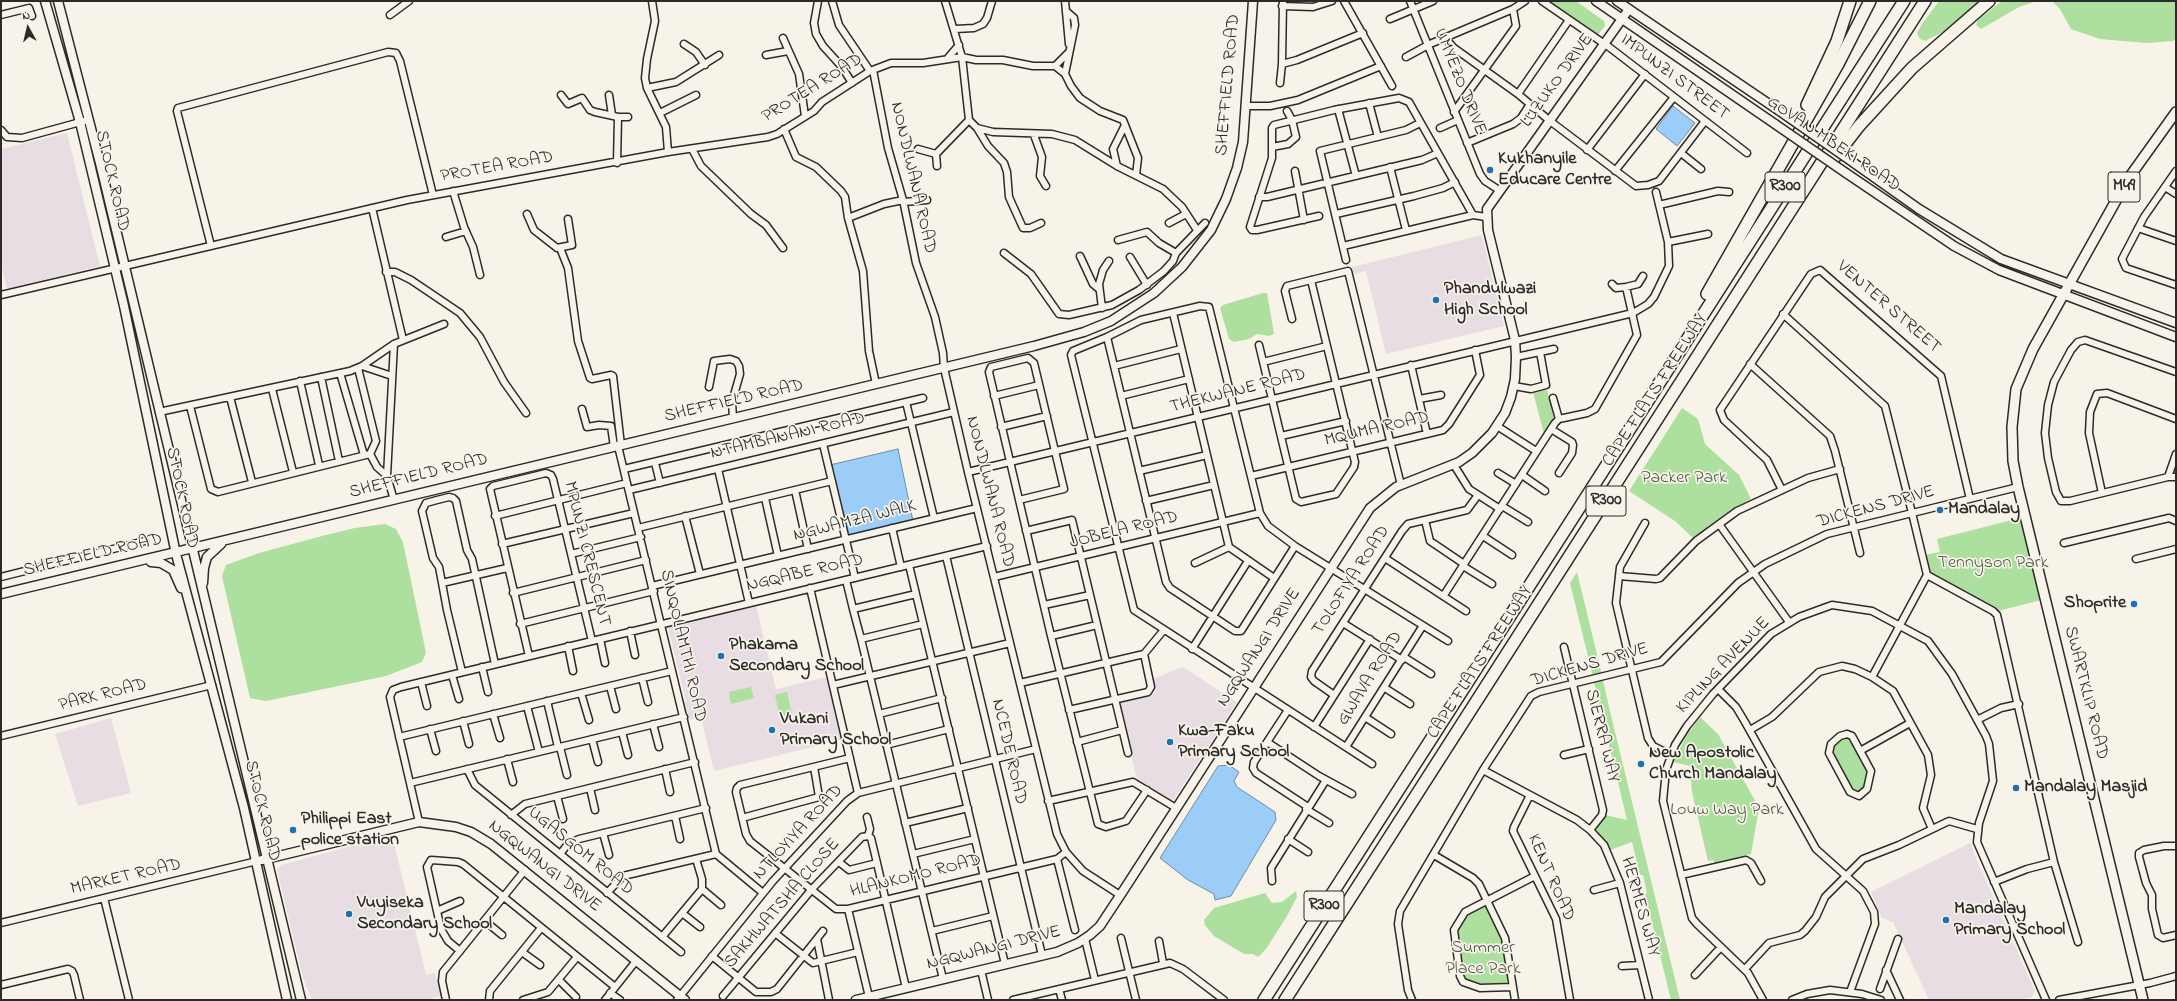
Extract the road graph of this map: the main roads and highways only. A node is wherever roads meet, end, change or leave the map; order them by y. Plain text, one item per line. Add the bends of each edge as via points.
1 (45, 1) edge
2 (58, 1) edge
3 (1253, 1) edge
4 (1596, 1) edge
5 (1617, 1) edge
6 (1850, 1) edge
7 (1870, 1) edge
8 (1904, 1) edge
9 (1925, 1) edge
10 (1989, 1) edge
11 (1629, 9) junction
12 (1622, 19) junction
13 (2176, 112) edge
14 (1788, 152) junction
15 (1486, 217) joint
16 (2069, 285) junction
17 (1741, 289) junction
18 (2063, 296) junction
19 (2176, 323) edge
20 (2176, 336) edge
21 (1666, 372) junction
22 (235, 538) junction
23 (192, 549) junction
24 (176, 554) junction
25 (134, 563) junction
26 (1, 594) edge
27 (204, 595) junction
28 (190, 607) junction
29 (266, 859) junction
30 (257, 861) junction
31 (681, 999) edge
32 (288, 1000) edge
33 (301, 1000) edge
34 (856, 1000) edge
35 (1264, 1000) edge
36 (1285, 1000) edge
37 (2143, 1000) edge

1 - 24 main road, STOCK ROAD via 80,122 115,268
2 - 23 main road, STOCK ROAD
3 - 22 main road, SHEFFIELD ROAD via 1241,154 1226,199 1202,243 1182,267 1163,286 1123,314 1090,330 1054,341
4 - 12 main road, GOVAN MBEKI ROAD
5 - 11 main road, GOVAN MBEKI ROAD
6 - 14 highway via 1837,41
7 - 14 highway via 1852,40
8 - 21 highway, CAPE FLATS FREEWAY / R300
9 - 17 highway, CAPE FLATS FREEWAY / R300
10 - 17 highway via 1912,68 1859,126 1822,174 1774,247
11 - 12 main road, LUZUKO DRIVE
11 - 16 main road, GOVAN MBEKI ROAD, bridge via 1919,209 2001,259
12 - 15 main road, LUZUKO DRIVE via 1488,206
12 - 18 main road, GOVAN MBEKI ROAD, bridge via 1846,174 1972,257
13 - 16 main road, M49 via 2128,179
14 - 21 highway
15 - 34 main road, NGQWANGI DRIVE via 1515,340 1516,357 1514,386 1497,426 1480,446 1454,465 1401,485 1370,508 1100,926 1084,940 1042,956
16 - 18 main road, SWARTKLIP ROAD / M49
16 - 19 main road, GOVAN MBEKI ROAD
17 - 36 highway, CAPE FLATS FREEWAY / R300
18 - 20 main road, GOVAN MBEKI ROAD
18 - 37 main road, SWARTKLIP ROAD / M49 via 2027,362 2015,393 2012,441 2018,487
21 - 35 highway, CAPE FLATS FREEWAY / R300
22 - 23 main road, SHEFFIELD ROAD
22 - 27 main road via 217,546 207,556 204,568
23 - 24 main road, SHEFFIELD ROAD
23 - 27 main road, STOCK ROAD
24 - 25 main road, SHEFFIELD ROAD
24 - 28 main road, STOCK ROAD
25 - 26 main road, SHEFFIELD ROAD
25 - 28 main road via 155,562 167,565 173,570
27 - 29 main road, STOCK ROAD
28 - 30 main road, STOCK ROAD
29 - 30 main road, NGQWANGI DRIVE
29 - 31 main road, NGQWANGI DRIVE via 420,822 456,827 471,832 525,870
29 - 33 main road, STOCK ROAD
30 - 32 main road, STOCK ROAD

